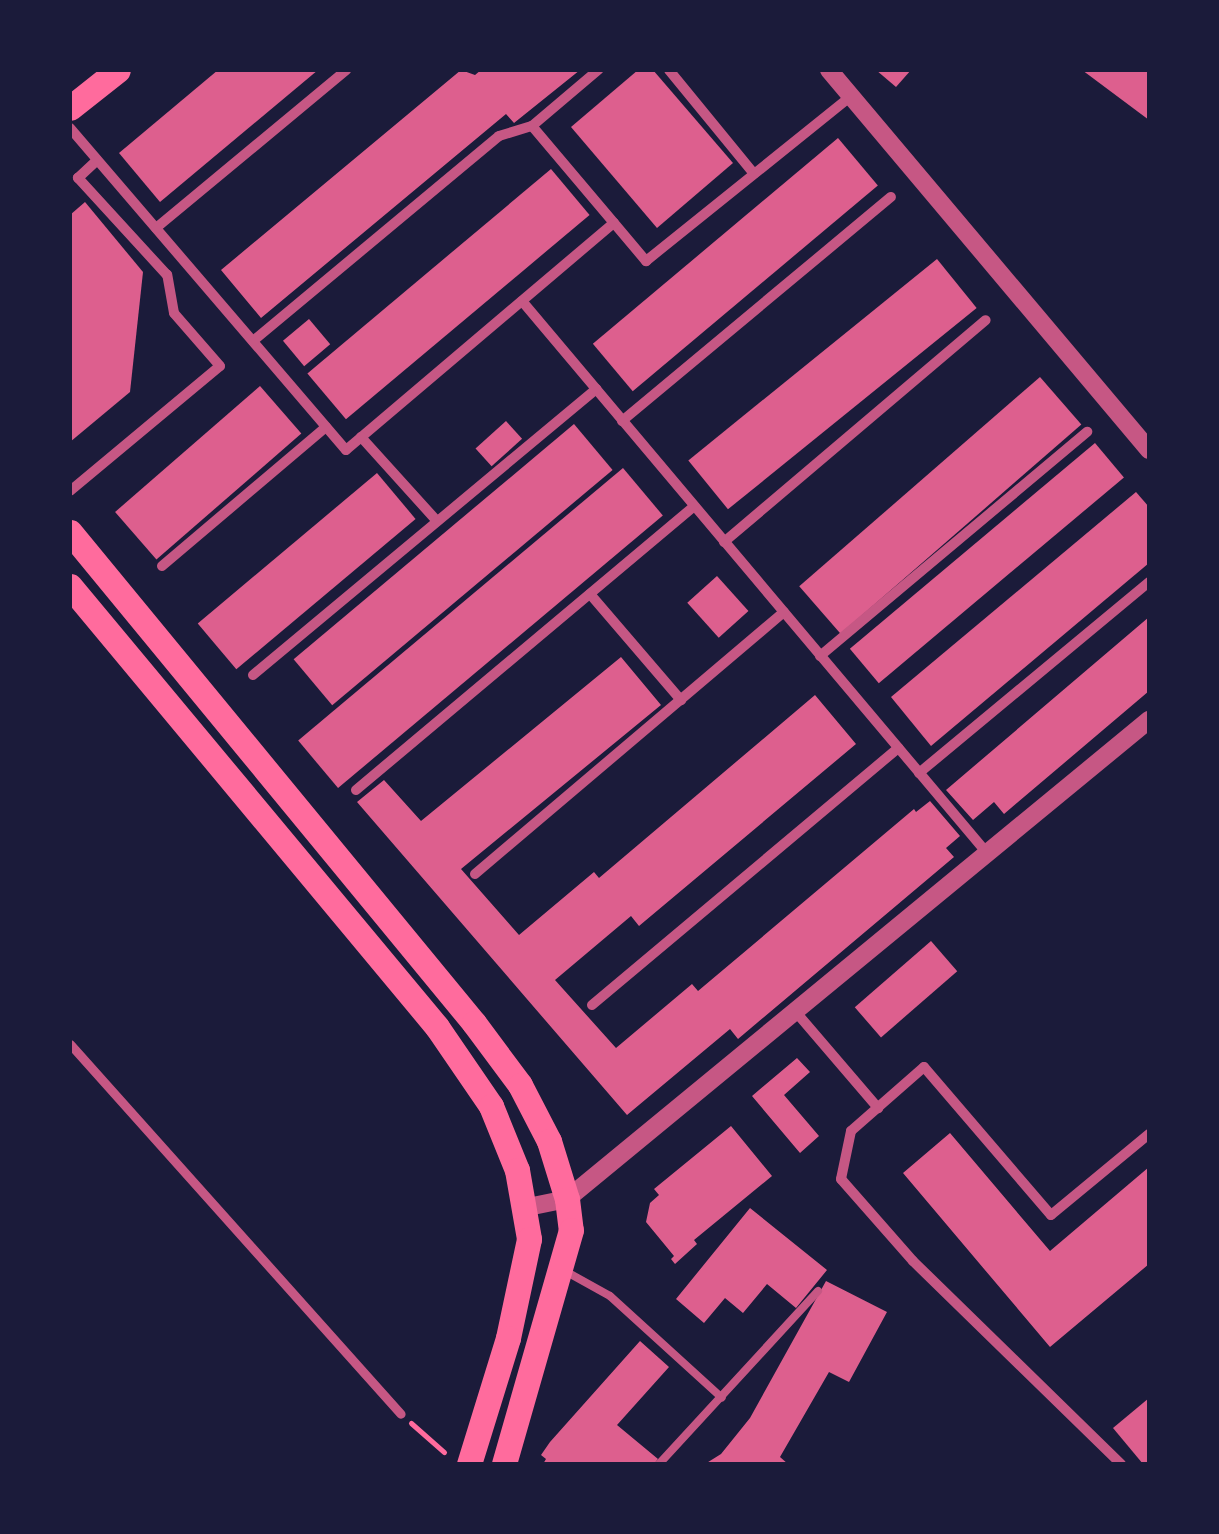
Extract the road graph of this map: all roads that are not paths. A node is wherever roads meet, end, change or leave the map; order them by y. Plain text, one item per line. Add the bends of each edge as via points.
1 (118, 70) edge
2 (346, 70) edge
3 (598, 70) edge
4 (668, 70) edge
5 (829, 70) edge
6 (851, 96) junction
7 (70, 108) edge
8 (532, 126) junction
9 (70, 128) edge
10 (97, 160) junction
11 (754, 174) junction
12 (891, 197) dead end
13 (614, 223) junction
14 (156, 228) junction
15 (522, 301) junction
16 (986, 320) dead end
17 (253, 341) junction
18 (596, 389) junction
19 (622, 421) junction
20 (326, 428) junction
21 (1086, 432) dead end
22 (361, 437) junction
23 (1149, 450) edge
24 (70, 491) edge
25 (694, 506) junction
26 (436, 520) junction
27 (70, 532) edge
28 (724, 542) junction
29 (162, 566) dead end
30 (1149, 582) edge
31 (70, 586) edge
32 (590, 594) junction
33 (784, 612) junction
34 (820, 656) junction
35 (253, 676) dead end
36 (681, 700) junction
37 (1149, 720) edge
38 (898, 748) junction
39 (920, 773) junction
40 (356, 790) dead end
41 (987, 854) junction
42 (475, 874) dead end
43 (592, 1005) dead end
44 (795, 1011) junction
45 (70, 1044) edge
46 (878, 1108) junction
47 (1149, 1134) edge
48 (568, 1199) junction
49 (524, 1208) junction
50 (561, 1268) junction
51 (818, 1292) dead end
52 (722, 1398) junction
53 (401, 1414) road end
54 (469, 1464) edge
55 (504, 1464) edge
56 (659, 1464) edge
57 (1121, 1464) edge

1 - 7 main road
2 - 14 street
3 - 8 street
4 - 11 street
5 - 6 street
6 - 11 street
6 - 23 street
8 - 13 street
8 - 17 street via 499,136
9 - 10 street
10 - 14 street
10 - 24 street via 78,178 167,275 174,313 220,366
11 - 13 street via 646,261
12 - 19 street
13 - 15 street
14 - 17 street
15 - 18 street
15 - 22 street
16 - 28 street
17 - 20 street
18 - 19 street
18 - 26 street
19 - 25 street
20 - 22 street via 346,450
20 - 29 street
21 - 34 street
22 - 26 street
25 - 28 street
25 - 32 street
26 - 35 street
27 - 48 main road via 509,1069 549,1141
28 - 33 street
30 - 39 street
31 - 49 main road via 436,1027 492,1106
32 - 36 street
32 - 40 street
33 - 34 street
33 - 36 street
34 - 38 street
36 - 42 street
37 - 41 street
38 - 39 street
38 - 43 street
39 - 41 street
41 - 44 street
44 - 46 street
44 - 48 street
45 - 53 street
46 - 47 street via 924,1067 1051,1215
46 - 57 street via 851,1131 841,1178 913,1261
48 - 49 street
48 - 50 main road via 571,1230
49 - 54 main road via 528,1239 508,1338
50 - 52 lane via 610,1296
50 - 55 main road
51 - 52 lane
52 - 56 lane

